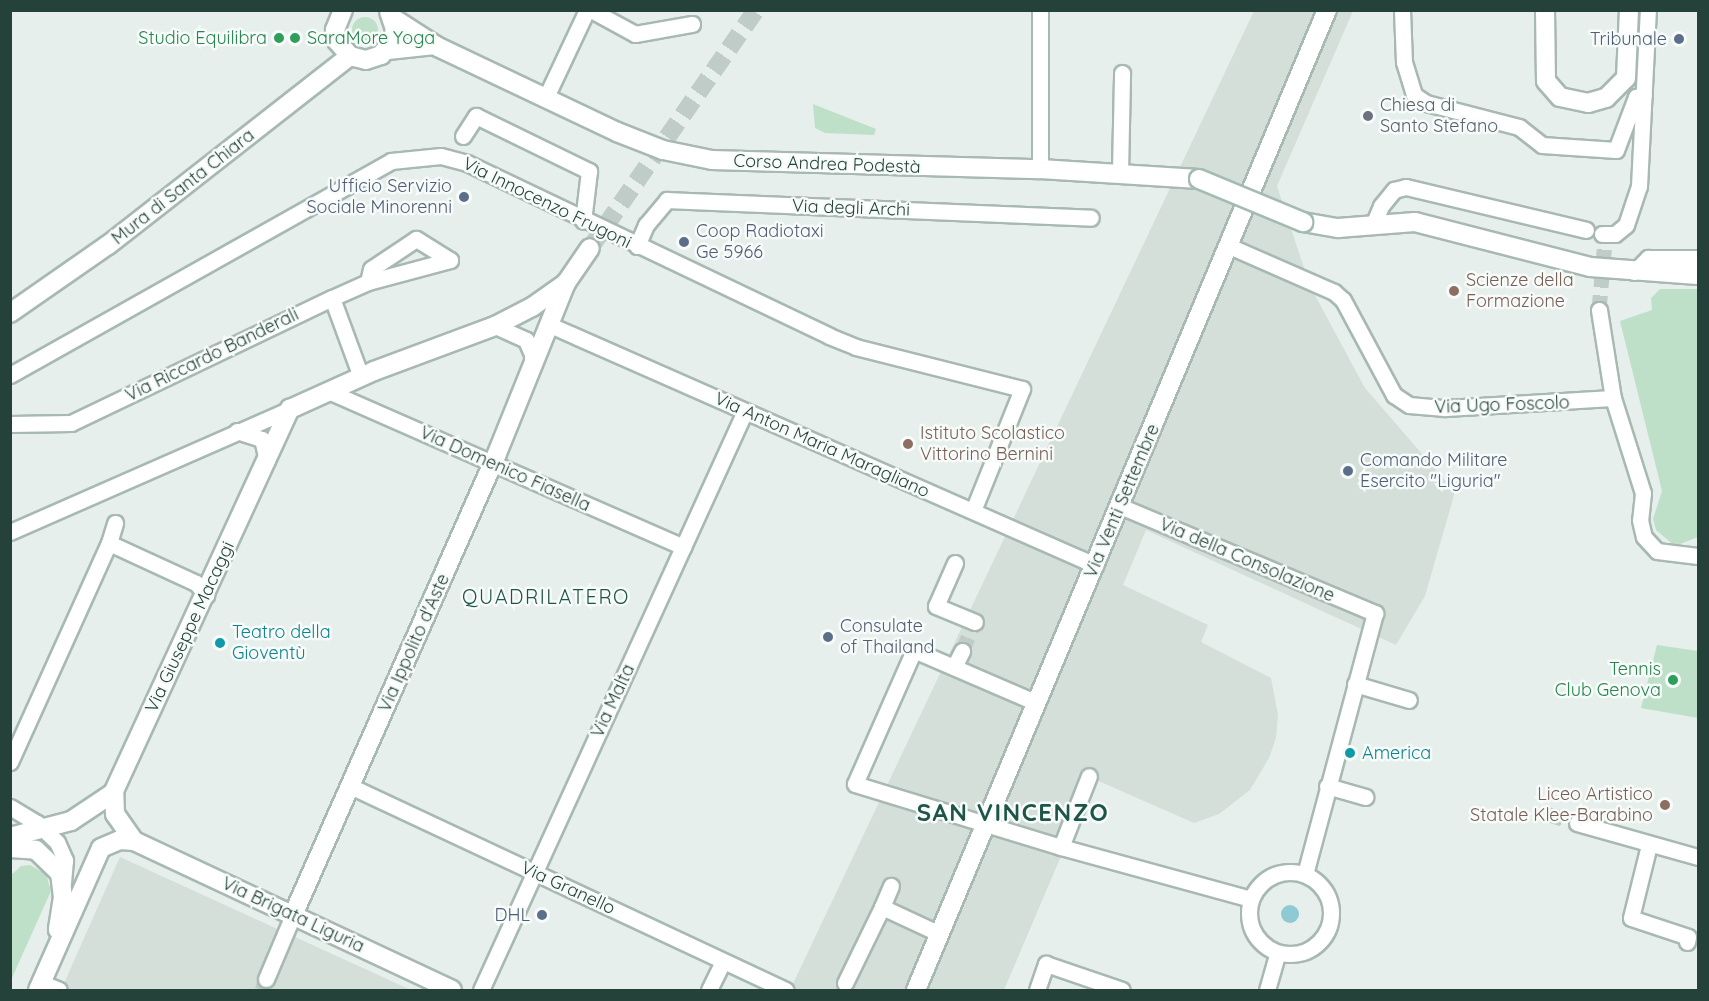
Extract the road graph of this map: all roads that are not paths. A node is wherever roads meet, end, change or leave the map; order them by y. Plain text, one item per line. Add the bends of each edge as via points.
1 (589, 10) edge
2 (1040, 10) edge
3 (1327, 10) edge
4 (1402, 10) edge
5 (1545, 10) edge
6 (1629, 10) edge
7 (1648, 10) edge
8 (390, 13) edge
9 (336, 14) edge
10 (692, 24) dead end
11 (435, 45) junction
12 (388, 50) junction
13 (350, 56) junction
14 (1122, 74) dead end
15 (1644, 88) junction
16 (546, 97) junction
17 (463, 136) dead end
18 (1040, 169) junction
19 (1120, 172) junction
20 (1091, 218) dead end
21 (583, 221) junction
22 (1373, 225) junction
23 (1586, 230) dead end
24 (1604, 236) dead end
25 (637, 246) junction
26 (1229, 246) junction
27 (590, 248) tunnel mouth
28 (1698, 258) edge
29 (1620, 271) junction
30 (1698, 275) edge
31 (368, 282) junction
32 (566, 283) junction
33 (332, 298) junction
34 (1599, 310) tunnel mouth
35 (11, 312) edge
36 (550, 325) junction
37 (495, 326) junction
38 (10, 361) edge
39 (27, 366) junction
40 (532, 370) junction
41 (10, 375) edge
42 (361, 377) junction
43 (327, 391) junction
44 (1613, 398) junction
45 (290, 409) junction
46 (745, 411) junction
47 (10, 424) edge
48 (237, 431) junction
49 (267, 460) junction
50 (493, 464) junction
51 (1120, 506) junction
52 (973, 511) junction
53 (115, 523) dead end
54 (10, 532) edge
55 (110, 543) junction
56 (683, 547) junction
57 (1698, 556) edge
58 (955, 563) dead end
59 (1095, 565) junction
60 (206, 595) junction
61 (975, 622) dead end
62 (962, 651) tunnel mouth
63 (954, 667) junction
64 (1355, 684) junction
65 (1409, 700) dead end
66 (1037, 703) junction
67 (11, 761) edge
68 (1089, 776) dead end
69 (350, 786) junction
70 (1327, 786) junction
71 (113, 793) junction
72 (1365, 797) dead end
73 (10, 807) edge
74 (1577, 823) tunnel mouth
75 (986, 824) junction
76 (44, 829) junction
77 (10, 837) edge
78 (134, 841) junction
79 (1649, 845) junction
80 (1060, 847) junction
81 (10, 848) edge
82 (1698, 857) edge
83 (535, 873) junction
84 (1305, 874) junction
85 (63, 883) junction
86 (891, 886) dead end
87 (1251, 899) junction
88 (882, 908) junction
89 (293, 915) junction
90 (940, 934) junction
91 (1687, 942) dead end
92 (55, 952) junction
93 (1277, 954) junction
94 (723, 961) junction
95 (266, 979) tunnel mouth
96 (845, 983) dead end
97 (40, 987) edge
98 (59, 990) edge
99 (452, 990) edge
100 (481, 990) edge
101 (709, 990) edge
102 (786, 990) edge
103 (916, 990) edge
104 (1037, 990) edge
105 (1122, 990) edge
106 (1267, 990) edge

1 - 10 street via 635,34
1 - 16 street
2 - 18 street
3 - 26 street, Via Venti Settembre
4 - 15 street via 1404,62 1410,88 1426,103 1519,127 1544,146 1612,151 1618,147 1636,97
5 - 6 street via 1544,75 1549,86 1560,97 1588,103 1606,98 1620,86 1628,67
7 - 15 street
8 - 11 street, Corso Andrea Podestà
8 - 12 street via 393,40
9 - 13 street via 337,41
11 - 12 street
11 - 16 street, Corso Andrea Podestà
12 - 13 street via 374,59
13 - 35 street, Mura di Santa Chiara via 108,245
14 - 19 street
15 - 24 street via 1639,186 1626,225 1615,234
16 - 18 street, Corso Andrea Podestà via 663,150 712,160
17 - 21 street via 476,116 589,171
18 - 19 street, Corso Andrea Podestà
19 - 22 street, Corso Andrea Podestà, bridge via 1199,179 1303,222 1338,228
20 - 25 street, Via degli Archi via 667,200 646,225
21 - 25 street, Via Innocenzo Frugoni
21 - 39 street, Via Innocenzo Frugoni via 466,163 441,156 406,157 391,161 184,275
22 - 23 street via 1380,206 1394,190 1406,187
22 - 29 street, Corso Andrea Podestà via 1415,222
25 - 52 street, Via Innocenzo Frugoni via 856,347 1022,389
26 - 44 street, Via Ugo Foscolo via 1334,292 1343,300 1394,395 1409,405 1445,408
26 - 51 street, Via Venti Settembre
27 - 32 street, Via Ippolito d'Aste
28 - 29 street via 1648,258
29 - 30 street, Corso Andrea Podestà
31 - 31 street, Via Riccardo Banderali via 371,269 416,239 450,260
31 - 33 street, Via Riccardo Banderali
32 - 36 street, Via Ippolito d'Aste
32 - 37 street
33 - 42 street
33 - 47 street, Via Riccardo Banderali via 71,423
34 - 44 street
36 - 40 street, Via Ippolito d'Aste
36 - 46 street, Via Anton Maria Maragliano
37 - 40 street via 530,345
37 - 42 street
38 - 39 street
39 - 41 street, Via Innocenzo Frugoni
40 - 50 street, Via Ippolito d'Aste
42 - 43 street
43 - 45 street
43 - 50 street, Via Domenico Fiasella
44 - 57 street via 1642,493 1640,520 1644,537 1657,551
45 - 48 street
45 - 49 street, Via Giuseppe Macaggi
46 - 52 street, Via Anton Maria Maragliano
46 - 56 street, Via Malta
48 - 49 street via 262,439
48 - 54 street
49 - 60 street, Via Giuseppe Macaggi
50 - 56 street, Via Domenico Fiasella
50 - 69 street, Via Ippolito d'Aste
51 - 59 street, Via Venti Settembre
51 - 64 street, Via della Consolazione via 1375,613
52 - 59 street, Via Anton Maria Maragliano
53 - 55 street
55 - 60 street via 195,583
55 - 67 street
56 - 83 street, Via Malta
58 - 61 street via 936,606
59 - 66 street, Via Venti Settembre
60 - 71 street, Via Giuseppe Macaggi
62 - 63 street
63 - 66 street
63 - 75 street via 914,650 855,784
64 - 65 street
64 - 70 street
66 - 75 street, Via Venti Settembre
68 - 80 street
69 - 83 street, Via Granello
69 - 89 street, Via Ippolito d'Aste
70 - 72 street
70 - 84 street
71 - 76 street via 71,821
71 - 78 street, Via Brigata Liguria via 117,820
73 - 76 street
74 - 79 street
75 - 80 street
75 - 90 street, Via Venti Settembre
76 - 77 street
76 - 85 street via 63,851
78 - 89 street, Via Brigata Liguria
78 - 92 street via 120,840 101,848
79 - 82 street
79 - 91 street via 1630,918 1688,937
80 - 87 street
81 - 85 street via 29,848 43,855 56,867
83 - 94 street, Via Granello
83 - 100 street, Via Malta
84 - 87 street via 1293,871 1269,877
84 - 93 street via 1326,890 1331,903 1329,928 1307,950
85 - 92 street
86 - 88 street
87 - 93 street via 1253,931 1263,946
88 - 90 street
88 - 96 street
89 - 95 street
89 - 99 street, Via Brigata Liguria
90 - 103 street, Via Venti Settembre
92 - 97 street
93 - 106 street
94 - 101 street
94 - 102 street, Via Granello
97 - 98 street
104 - 105 street via 1046,964

